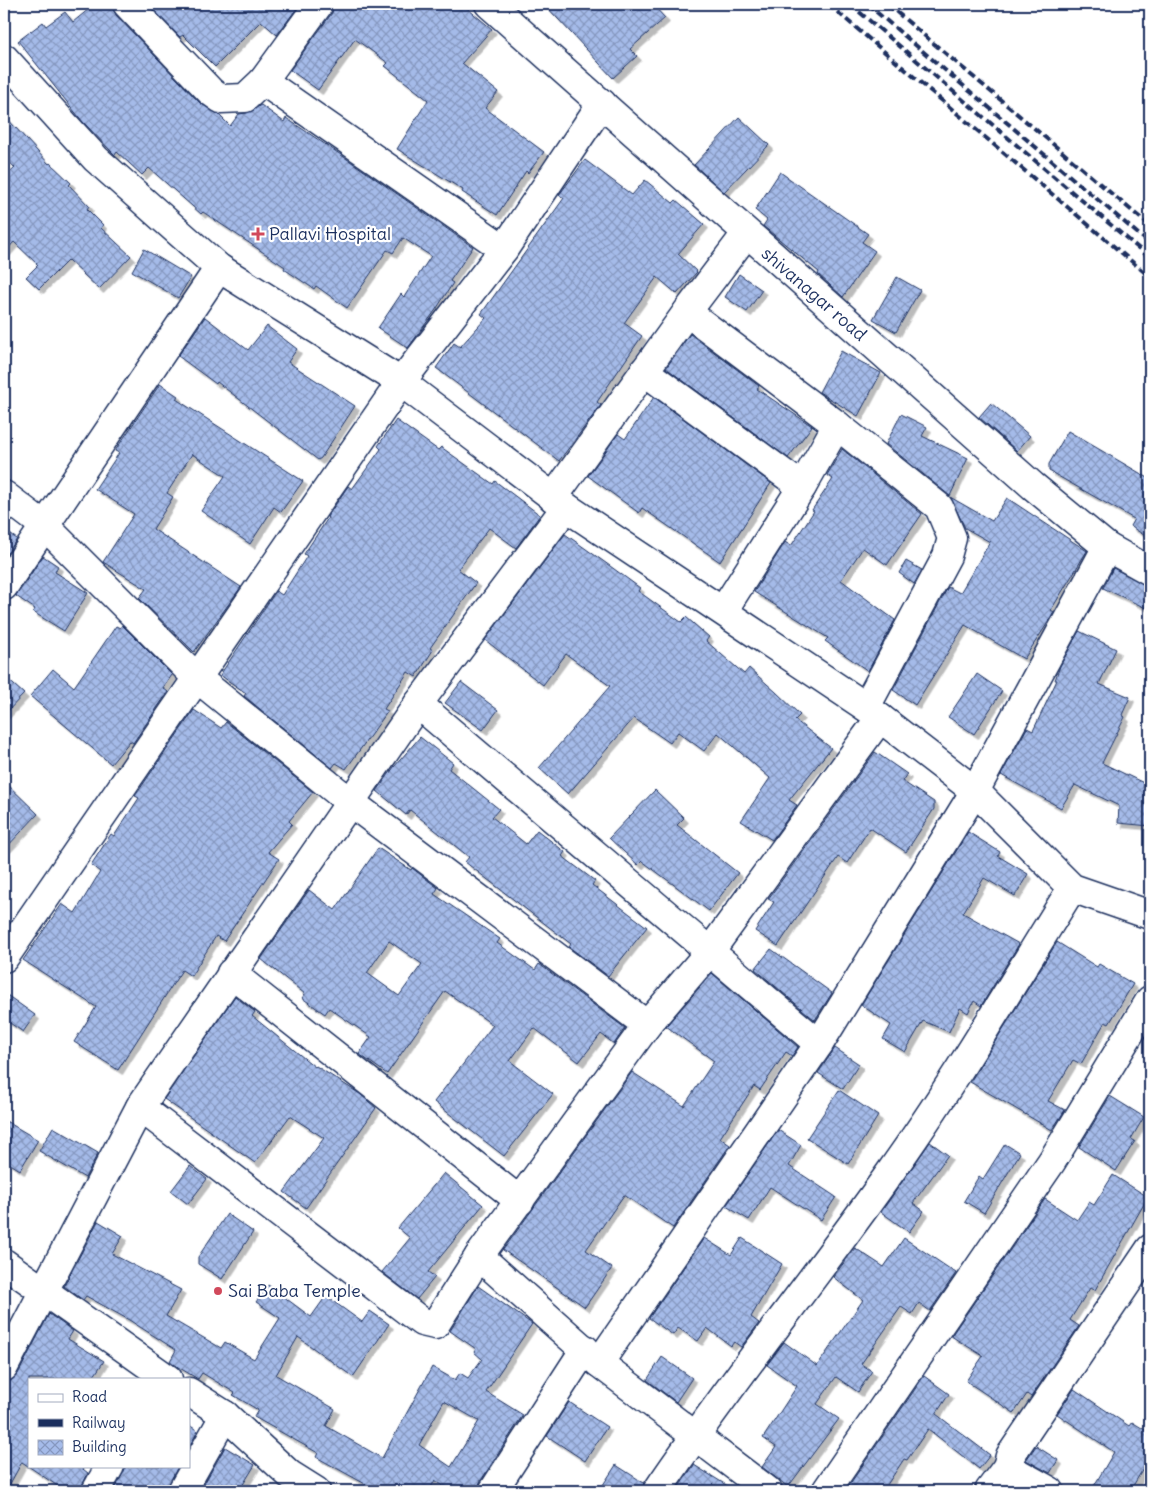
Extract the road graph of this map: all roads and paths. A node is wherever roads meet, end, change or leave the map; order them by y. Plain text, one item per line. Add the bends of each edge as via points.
1 (127, 4) edge
2 (319, 4) edge
3 (489, 4) edge
4 (4, 58) edge
5 (263, 81) junction
6 (602, 103) junction
7 (746, 234) junction
8 (504, 249) junction
9 (219, 268) junction
10 (686, 312) junction
11 (644, 371) junction
12 (401, 382) junction
13 (837, 425) junction
14 (802, 487) junction
15 (4, 495) edge
16 (559, 502) junction
17 (46, 528) junction
18 (1107, 547) junction
19 (1150, 571) edge
20 (4, 586) edge
21 (723, 611) junction
22 (197, 678) junction
23 (418, 704) junction
24 (873, 712) junction
25 (975, 791) junction
26 (350, 802) junction
27 (1072, 888) junction
28 (1150, 915) edge
29 (711, 950) junction
30 (4, 958) edge
31 (231, 974) junction
32 (1150, 1000) edge
33 (647, 1024) junction
34 (819, 1044) junction
35 (140, 1107) junction
36 (520, 1201) junction
37 (1150, 1249) edge
38 (479, 1256) junction
39 (4, 1263) edge
40 (44, 1291) junction
41 (592, 1356) junction
42 (4, 1367) edge
43 (163, 1378) edge
44 (190, 1393) edge
45 (225, 1415) junction
46 (695, 1434) junction
47 (1007, 1466) junction
48 (109, 1468) edge
49 (284, 1482) edge
50 (96, 1491) edge
51 (182, 1491) edge
52 (316, 1491) edge
53 (493, 1491) edge
54 (657, 1491) edge
55 (768, 1491) edge
56 (826, 1491) edge
57 (990, 1491) edge
58 (1050, 1491) edge

1 - 5 street via 221,99 245,98
2 - 5 street
3 - 6 street, shivanagar road
4 - 9 street via 96,159
5 - 8 street
6 - 7 street, shivanagar road
6 - 8 street
7 - 10 street
7 - 18 street, shivanagar road
8 - 12 street
9 - 12 street
9 - 17 street
10 - 11 street
10 - 13 street
11 - 14 street
11 - 16 street
12 - 16 street
12 - 22 street
13 - 14 street
13 - 24 street via 939,507 952,538 947,556
14 - 21 street
15 - 17 street
16 - 21 street
16 - 23 street
17 - 20 street
17 - 22 street
18 - 19 street, shivanagar road
18 - 25 street
21 - 24 street
22 - 26 street
22 - 30 street
23 - 26 street
23 - 29 street
24 - 25 street
24 - 29 street
25 - 27 street
25 - 34 street
26 - 31 street
26 - 33 street
27 - 28 street
27 - 46 street via 959,1070 889,1174
29 - 33 street
29 - 34 street
31 - 35 street
31 - 36 street
32 - 56 street via 1052,1161
33 - 36 street
34 - 41 street
35 - 38 street via 422,1322 435,1324
35 - 40 street
36 - 38 street
37 - 47 street via 1010,1456
38 - 41 street
39 - 40 street
40 - 42 street
40 - 43 street
41 - 46 street
41 - 53 street
44 - 45 street
45 - 49 street
45 - 51 street
46 - 54 street
46 - 55 street
47 - 57 street
47 - 58 street
48 - 50 street
49 - 52 street

